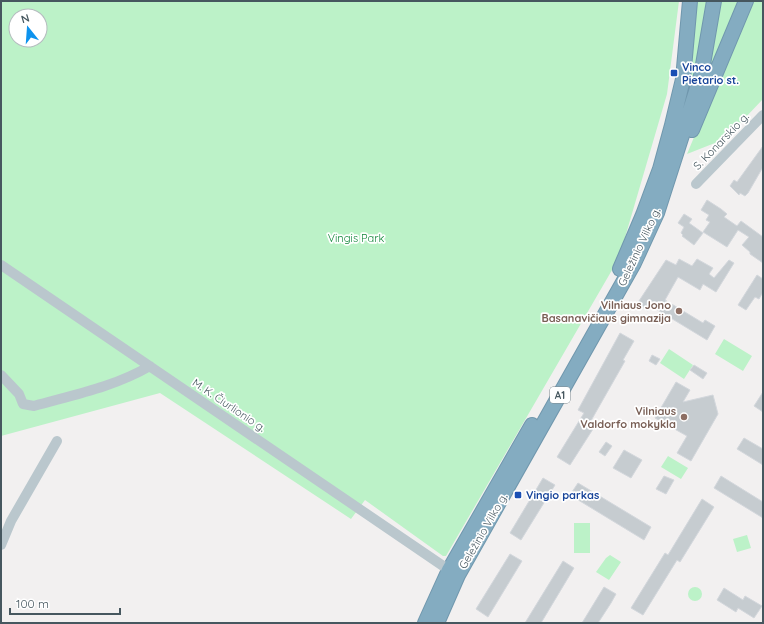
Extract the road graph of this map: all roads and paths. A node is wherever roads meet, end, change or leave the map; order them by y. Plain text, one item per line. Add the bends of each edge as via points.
1 (690, 1) edge
2 (714, 1) edge
3 (746, 1) edge
4 (763, 115) edge
5 (696, 184) dead end
6 (657, 213) junction
7 (1, 265) edge
8 (150, 366) junction
9 (1, 375) edge
10 (57, 441) dead end
11 (1, 545) edge
12 (446, 568) junction
13 (425, 623) edge
14 (437, 623) edge

1 - 12 highway, Geležinio Vilko g. / A1 via 683,79 672,125 660,169 626,257 599,308
2 - 6 highway, Geležinio Vilko g. / A1 via 701,76
3 - 6 highway
4 - 5 street, S. Konarskio g.
6 - 14 highway, Geležinio Vilko g. / A1 via 634,263 458,575
7 - 8 street, M. K. Čiurlionio g.
8 - 9 street via 133,376 34,406 23,404 19,394
8 - 12 street, M. K. Čiurlionio g.
10 - 11 street via 11,521
12 - 13 highway, Geležinio Vilko g. / A1

